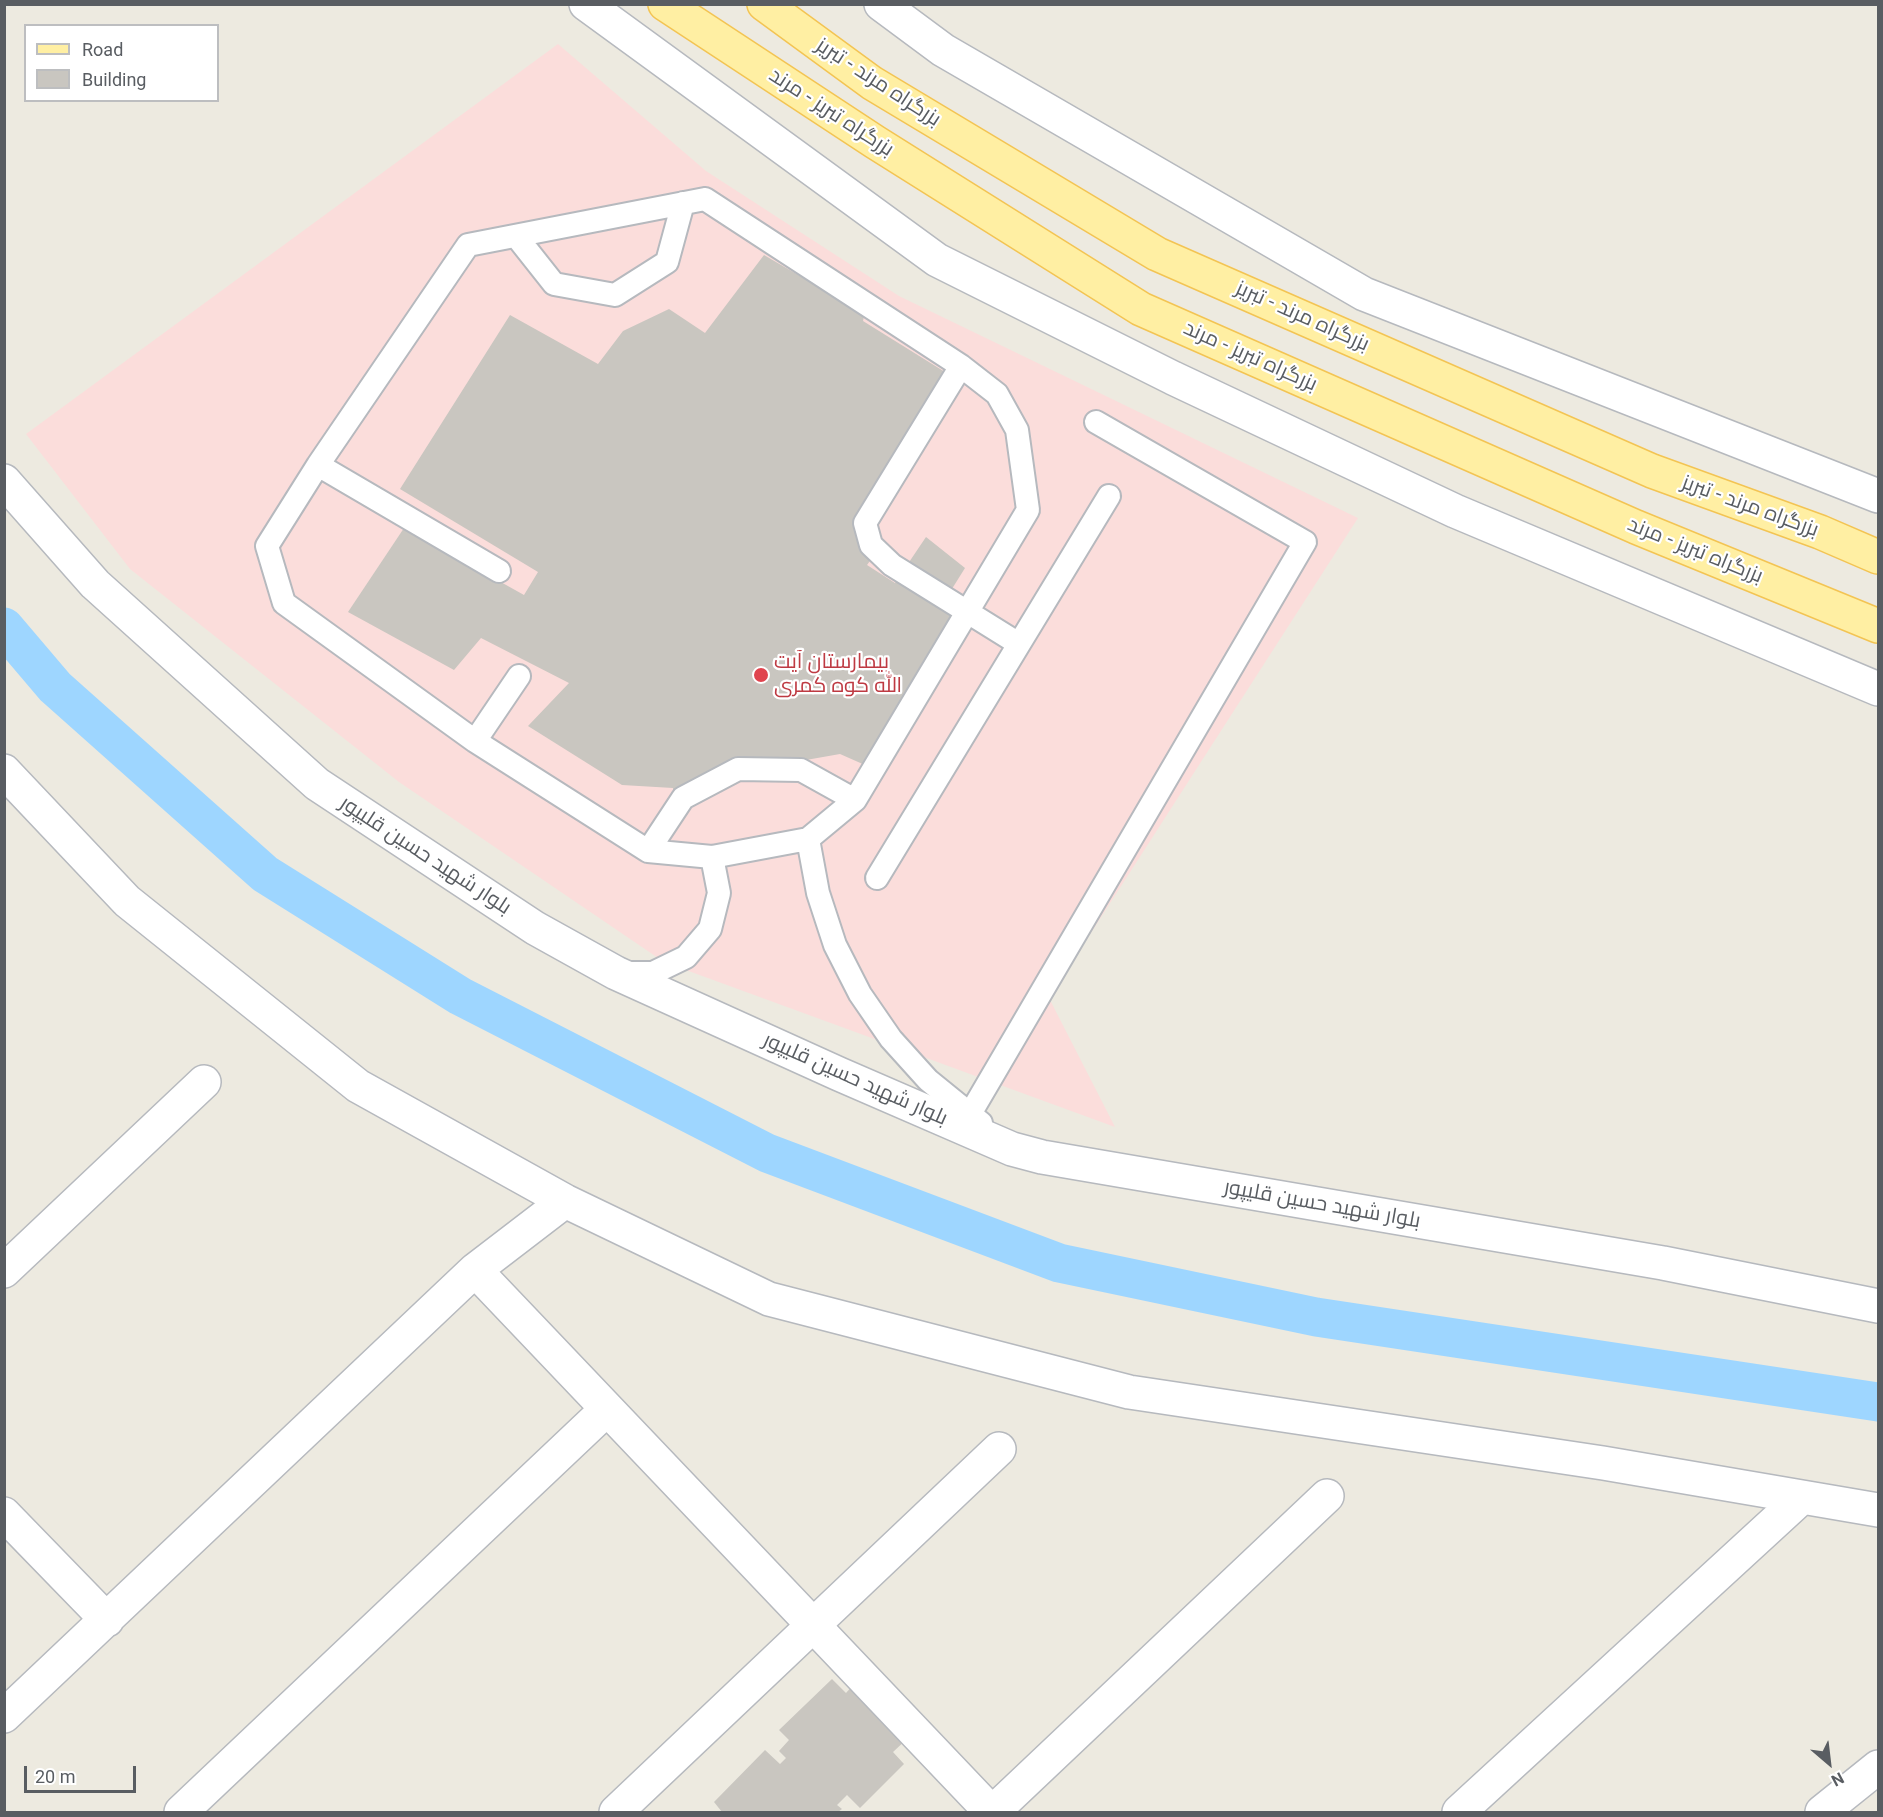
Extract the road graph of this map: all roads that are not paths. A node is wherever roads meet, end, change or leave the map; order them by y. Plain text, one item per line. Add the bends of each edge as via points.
1 (586, 4) edge
2 (664, 4) edge
3 (764, 4) edge
4 (881, 4) edge
5 (683, 202) junction
6 (516, 236) junction
7 (961, 366) junction
8 (1096, 422) dead end
9 (318, 465) junction
10 (4, 481) edge
11 (1109, 496) dead end
12 (1878, 496) edge
13 (1878, 557) edge
14 (499, 571) dead end
15 (967, 612) junction
16 (1878, 626) edge
17 (1019, 644) junction
18 (519, 676) dead end
19 (1878, 689) edge
20 (475, 741) junction
21 (4, 771) edge
22 (855, 800) junction
23 (808, 839) junction
24 (648, 851) junction
25 (712, 857) junction
26 (878, 878) dead end
27 (616, 973) junction
28 (204, 1082) dead end
29 (970, 1114) junction
30 (1012, 1149) junction
31 (565, 1201) junction
32 (4, 1270) edge
33 (474, 1270) junction
34 (1878, 1306) edge
35 (607, 1409) junction
36 (999, 1449) dead end
37 (1327, 1496) dead end
38 (1802, 1497) junction
39 (1878, 1510) edge
40 (4, 1514) edge
41 (106, 1620) junction
42 (813, 1626) junction
43 (4, 1716) edge
44 (1878, 1767) edge
45 (181, 1812) edge
46 (616, 1812) edge
47 (992, 1812) edge
48 (1459, 1812) edge
49 (1822, 1812) edge

1 - 19 street via 937,260 1173,378 1455,511
2 - 16 main road, بزرگراه تبریز - مرند via 1141,309 1636,527
3 - 13 main road, بزرگراه مرند - تبریز via 872,83 1157,254 1652,471
4 - 12 street via 943,50 1364,294
5 - 6 lane
5 - 6 lane via 667,262 615,295 554,284
5 - 7 lane via 705,199
6 - 9 lane via 468,245
7 - 15 lane via 997,393 1017,430 1028,510
7 - 15 lane via 865,523 871,545 892,565
8 - 29 lane via 1305,542
9 - 14 lane
9 - 20 lane via 267,546 284,603
10 - 27 street, بلوار شهید حسین قلیپور via 95,584 317,784 535,928
11 - 17 lane
15 - 17 lane
15 - 22 lane
17 - 26 lane
18 - 20 lane
20 - 24 lane
21 - 31 street via 128,901 358,1086
22 - 23 lane
22 - 24 lane via 801,770 738,769 683,798
23 - 25 lane
23 - 29 lane via 818,893 836,945 860,994 891,1039
24 - 25 lane
25 - 27 lane via 719,893 710,929 686,957 653,973
27 - 30 street, بلوار شهید حسین قلیپور
28 - 32 street
29 - 30 lane
30 - 34 street, بلوار شهید حسین قلیپور via 1663,1263
31 - 33 street
31 - 38 street via 769,1299 1129,1392
33 - 35 street
33 - 41 street
35 - 42 street
35 - 45 street
36 - 42 street
37 - 47 street
38 - 39 street
38 - 48 street
40 - 41 street
41 - 43 street
42 - 46 street
42 - 47 street
44 - 49 street

